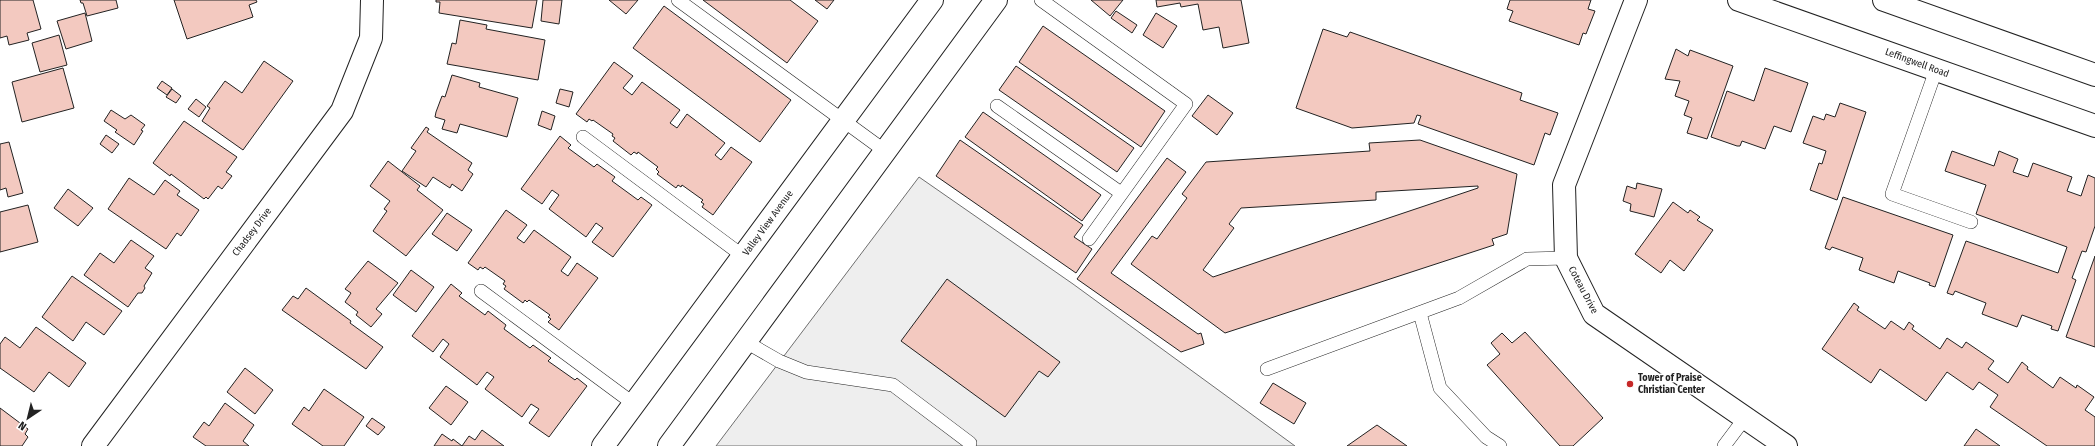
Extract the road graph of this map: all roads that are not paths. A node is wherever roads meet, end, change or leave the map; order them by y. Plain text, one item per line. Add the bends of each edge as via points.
1 (372, 0) edge
2 (678, 0) edge
3 (932, 0) edge
4 (996, 0) edge
5 (1041, 0) edge
6 (1636, 0) edge
7 (1739, 0) edge
8 (1884, 0) edge
9 (1936, 70) junction
10 (2095, 75) edge
11 (997, 106) dead end
12 (843, 121) junction
13 (2095, 126) edge
14 (583, 137) dead end
15 (886, 151) junction
16 (1121, 193) junction
17 (1971, 222) dead end
18 (1089, 239) dead end
19 (743, 256) junction
20 (1566, 258) junction
21 (481, 291) dead end
22 (1420, 312) junction
23 (746, 342) junction
24 (1267, 369) dead end
25 (634, 404) junction
26 (1745, 418) junction
27 (970, 443) dead end
28 (93, 446) edge
29 (603, 446) edge
30 (669, 446) edge
31 (1500, 446) edge
32 (1724, 446) edge
33 (1786, 446) edge

1 - 28 main road, Chadsey Drive via 371,38 342,111
2 - 12 lane
3 - 12 main road, Valley View Avenue
4 - 15 main road
5 - 16 lane via 1186,104
6 - 20 main road, Coteau Drive via 1564,185
7 - 9 main road, Leffingwell Road
8 - 10 main road
9 - 13 main road, Leffingwell Road
9 - 17 lane via 1892,194
11 - 16 lane
12 - 15 lane
12 - 19 main road, Valley View Avenue
14 - 19 lane
15 - 23 main road
16 - 18 lane
19 - 25 main road, Valley View Avenue
20 - 22 lane via 1527,259 1460,298
20 - 26 main road, Coteau Drive via 1594,314
21 - 25 lane
22 - 24 lane
22 - 31 lane via 1440,388 1486,437
23 - 27 lane via 779,361 806,372 893,385
23 - 30 main road
25 - 29 main road, Valley View Avenue
26 - 32 lane
26 - 33 main road, Coteau Drive

